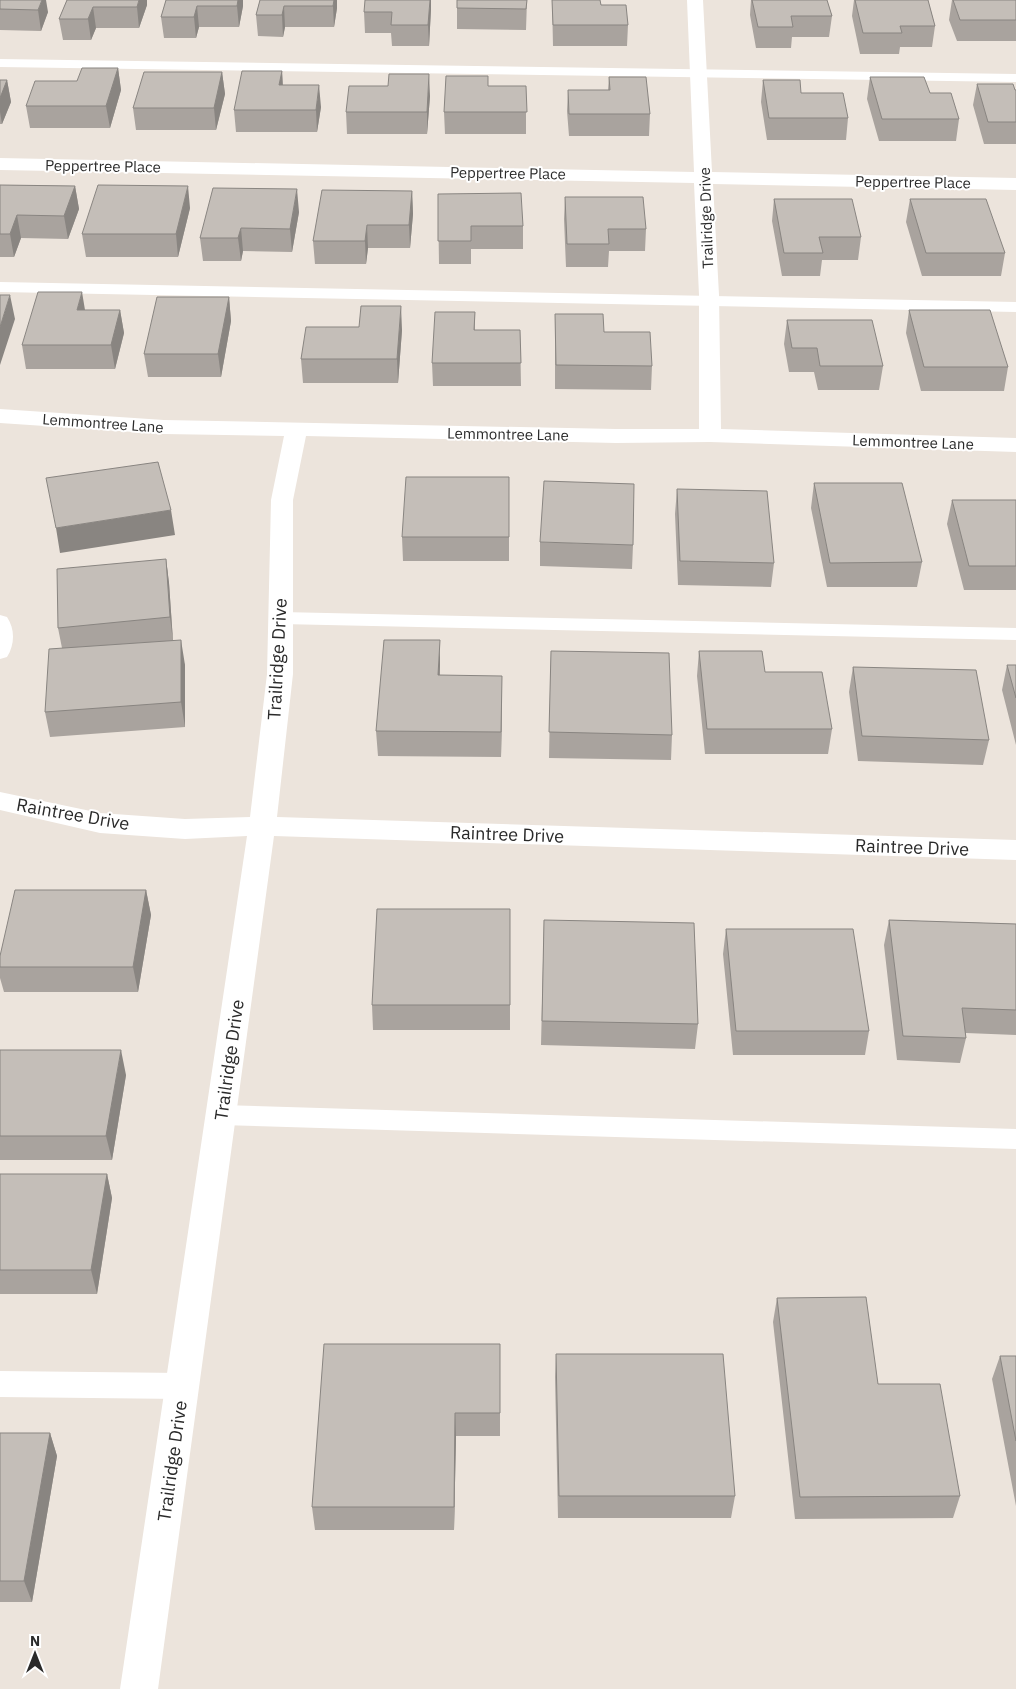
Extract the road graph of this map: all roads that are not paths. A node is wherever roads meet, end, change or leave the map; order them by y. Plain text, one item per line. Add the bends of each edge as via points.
1 (695, 0) edge
2 (0, 63) edge
3 (700, 72) junction
4 (1016, 78) edge
5 (0, 164) edge
6 (704, 177) junction
7 (1016, 184) edge
8 (0, 287) edge
9 (708, 302) junction
10 (1016, 307) edge
11 (0, 416) edge
12 (296, 430) junction
13 (710, 435) junction
14 (1016, 445) edge
15 (281, 618) junction
16 (0, 621) edge
17 (1016, 634) edge
18 (0, 652) edge
19 (0, 801) edge
20 (262, 826) junction
21 (1016, 850) edge
22 (221, 1115) junction
23 (1016, 1139) edge
24 (0, 1384) edge
25 (182, 1386) junction
26 (139, 1689) edge

1 - 3 street, Trailridge Drive
2 - 3 lane
3 - 4 lane
3 - 6 street, Trailridge Drive
5 - 6 street, Peppertree Place
6 - 7 street, Peppertree Place
6 - 9 street, Trailridge Drive
8 - 9 lane
9 - 10 lane
9 - 13 street, Trailridge Drive
11 - 12 street, Lemmontree Lane via 164,427
12 - 13 street, Lemmontree Lane
12 - 15 street, Trailridge Drive via 282,500
13 - 14 street, Lemmontree Lane
15 - 17 lane
15 - 20 street, Trailridge Drive via 280,674
16 - 18 lane via 4,642
19 - 20 street, Raintree Drive via 100,823 185,829
20 - 21 street, Raintree Drive
20 - 22 street, Trailridge Drive
22 - 23 lane
22 - 25 street, Trailridge Drive
24 - 25 lane
25 - 26 street, Trailridge Drive

